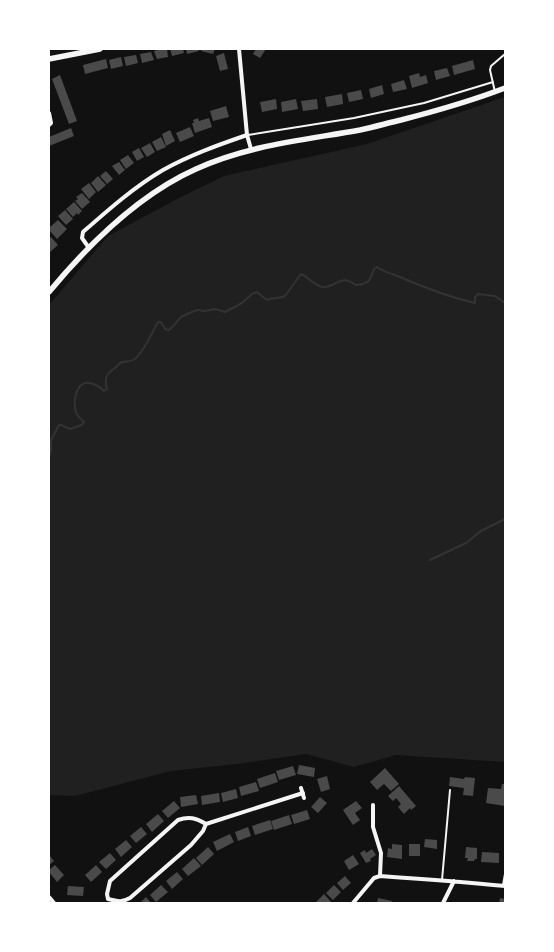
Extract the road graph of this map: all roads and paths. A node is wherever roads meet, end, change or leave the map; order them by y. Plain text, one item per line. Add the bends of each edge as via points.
1 (100, 49) edge
2 (239, 49) edge
3 (505, 54) edge
4 (49, 59) edge
5 (493, 82) junction
6 (505, 88) edge
7 (495, 92) junction
8 (49, 113) edge
9 (49, 125) edge
10 (247, 135) junction
11 (251, 149) junction
12 (89, 248) junction
13 (49, 292) edge
14 (450, 790) dead end
15 (304, 798) dead end
16 (373, 805) dead end
17 (206, 824) junction
18 (505, 874) edge
19 (380, 876) junction
20 (442, 881) junction
21 (454, 881) junction
22 (504, 886) edge
23 (49, 897) edge
24 (108, 899) junction
25 (54, 903) edge
26 (104, 903) edge
27 (353, 903) edge
28 (444, 903) edge

1 - 4 street
2 - 10 street
3 - 5 lane via 491,66
5 - 7 lane
5 - 10 lane via 424,103 354,118
6 - 7 street
7 - 11 street via 421,115 362,129
8 - 9 street
10 - 11 street
10 - 12 street via 186,158 143,183 84,232 82,238
11 - 12 street via 196,168 174,180 127,214
12 - 13 street
14 - 20 lane
15 - 17 street via 302,790
16 - 19 street via 373,827 381,853
17 - 24 street via 192,844 130,898 120,902
17 - 24 street via 196,818 186,817 178,820 110,881
18 - 22 lane
19 - 20 street
19 - 27 street via 374,878
20 - 21 street
21 - 22 street
21 - 28 street
23 - 25 street
24 - 26 street

